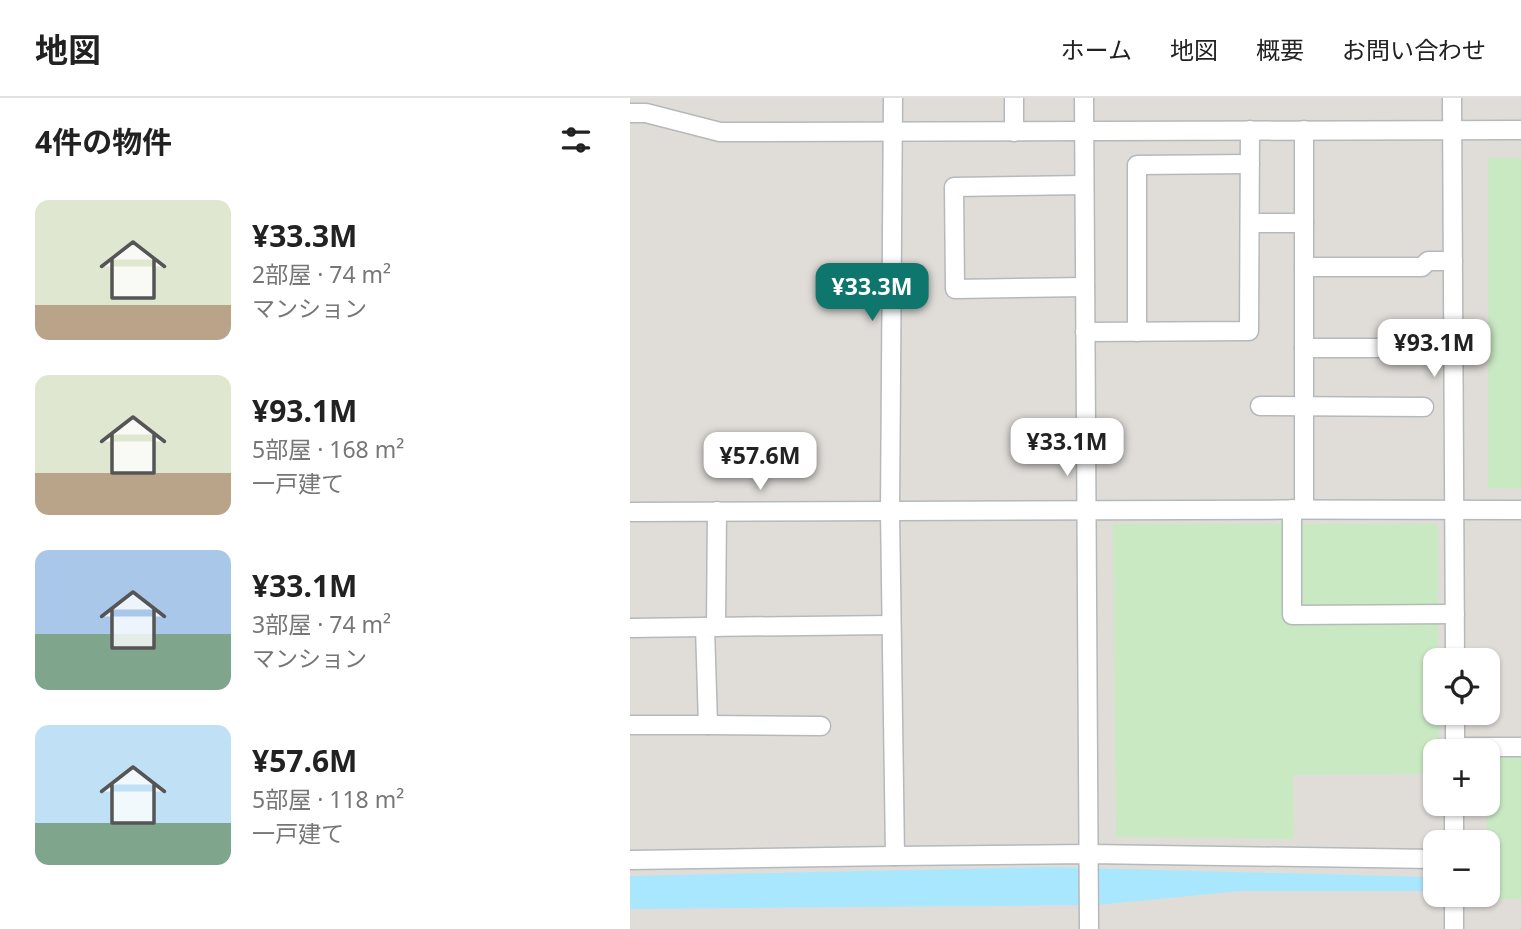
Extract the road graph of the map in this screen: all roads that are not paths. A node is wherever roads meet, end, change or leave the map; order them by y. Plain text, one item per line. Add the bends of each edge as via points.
1 (893, 98) edge
2 (1014, 98) edge
3 (1084, 98) edge
4 (1452, 98) edge
5 (630, 113) edge
6 (1452, 129) junction
7 (1250, 130) junction
8 (1304, 130) junction
9 (1521, 130) edge
10 (1084, 131) junction
11 (1014, 132) junction
12 (893, 134) junction
13 (1250, 164) junction
14 (1084, 185) junction
15 (1250, 223) junction
16 (1304, 223) junction
17 (1453, 261) junction
18 (1304, 267) junction
19 (1085, 287) junction
20 (1085, 332) junction
21 (1137, 332) junction
22 (1453, 344) junction
23 (1304, 348) junction
24 (1260, 406) dead end
25 (1304, 407) junction
26 (1424, 407) dead end
27 (1086, 509) junction
28 (1298, 509) junction
29 (1455, 510) junction
30 (1521, 510) edge
31 (716, 511) junction
32 (630, 512) edge
33 (890, 512) junction
34 (1455, 614) junction
35 (891, 625) junction
36 (710, 627) junction
37 (630, 628) edge
38 (1455, 648) edge
39 (630, 724) edge
40 (708, 725) junction
41 (821, 726) dead end
42 (1521, 747) edge
43 (1500, 748) edge
44 (895, 856) junction
45 (1088, 856) junction
46 (1423, 859) edge
47 (630, 860) edge
48 (1454, 907) edge
49 (1088, 929) edge
50 (1454, 929) edge

1 - 12 street
2 - 11 street
3 - 10 street
4 - 6 street
5 - 12 street via 720,132
6 - 8 street
6 - 9 street
6 - 17 street
7 - 8 street
7 - 10 street
7 - 13 street
8 - 16 street
10 - 11 street
10 - 14 street
11 - 12 street
12 - 33 street
13 - 15 street
13 - 21 street via 1137,165
14 - 19 street
14 - 19 street via 954,187 954,200 955,289
15 - 16 street
15 - 21 street via 1250,331
16 - 18 street
17 - 18 street via 1428,261 1422,267
17 - 22 street
18 - 23 street
19 - 20 street
20 - 21 street
20 - 27 street
22 - 23 street
22 - 29 street
23 - 25 street
24 - 25 street
25 - 26 street
25 - 28 street
27 - 28 street
27 - 33 street
27 - 45 street
28 - 29 street
28 - 34 street via 1292,615
29 - 30 street
29 - 34 street
31 - 32 street
31 - 33 street
31 - 36 street
33 - 35 street
34 - 38 street
35 - 36 street
35 - 44 street
36 - 37 street
36 - 40 street
39 - 40 street
40 - 41 street
42 - 43 street
44 - 45 street
44 - 47 street
45 - 46 street
45 - 49 street
48 - 50 street

